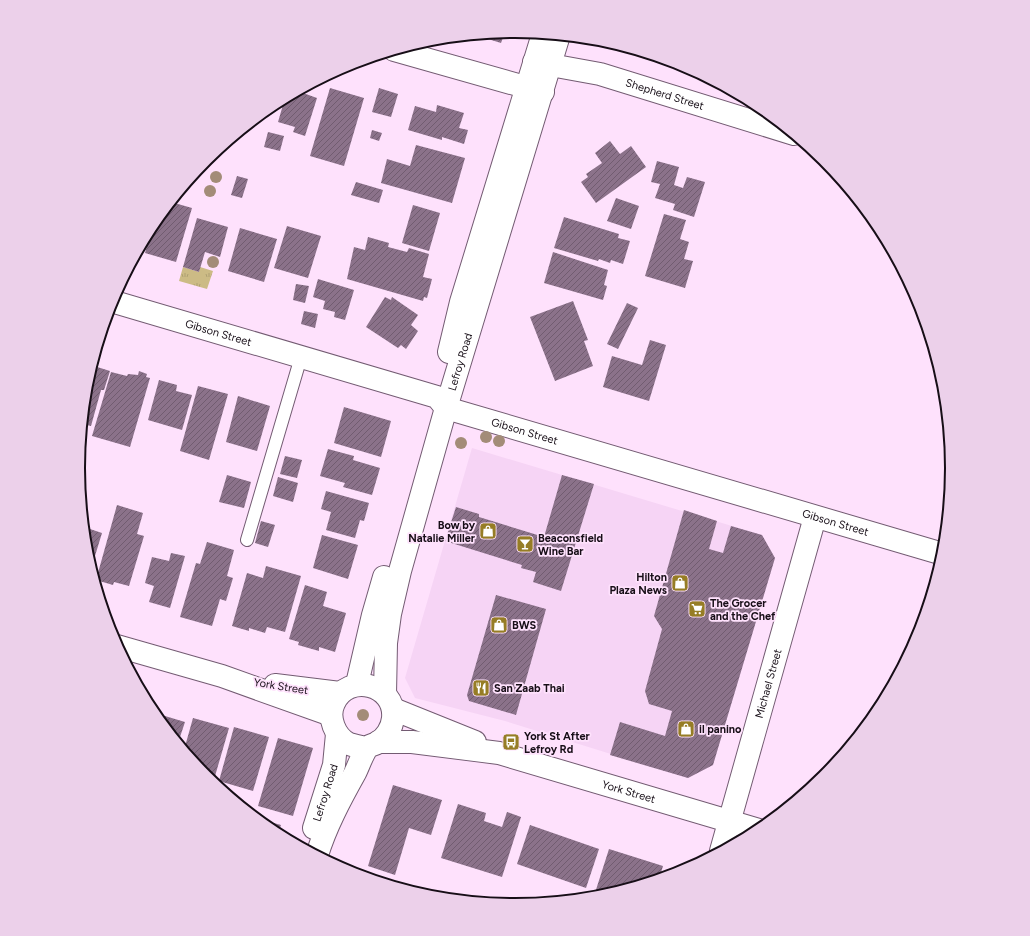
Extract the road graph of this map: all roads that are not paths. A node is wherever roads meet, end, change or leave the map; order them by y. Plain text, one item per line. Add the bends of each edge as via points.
1 (543, 39) edge
2 (556, 40) edge
3 (404, 53) edge
4 (542, 63) junction
5 (534, 90) junction
6 (780, 130) edge
7 (118, 303) edge
8 (301, 357) junction
9 (442, 402) junction
10 (815, 517) junction
11 (247, 540) dead end
12 (937, 552) edge
13 (125, 648) edge
14 (222, 676) junction
15 (349, 689) junction
16 (389, 701) junction
17 (334, 725) junction
18 (372, 745) junction
19 (499, 753) junction
20 (729, 821) junction
21 (751, 828) edge
22 (309, 845) edge
23 (722, 845) edge
24 (319, 850) edge

1 - 4 street, Lefroy Road
2 - 4 street, Lefroy Road
3 - 5 street
4 - 5 street, Lefroy Road
4 - 6 street, Shepherd Street via 600,74
5 - 9 street, Lefroy Road
7 - 8 street, Gibson Street
8 - 9 street, Gibson Street
8 - 11 lane
9 - 10 street, Gibson Street
9 - 15 street, Lefroy Road
9 - 16 street, Lefroy Road via 390,614 386,644
10 - 12 street, Gibson Street
10 - 20 street, Michael Street
13 - 14 street, York Street
14 - 15 street, York Street via 290,688
14 - 17 street, York Street
15 - 16 street via 372,686
15 - 17 street, Lefroy Road via 334,703
16 - 18 street, Lefroy Road via 393,719 391,728
16 - 19 street, York Street
17 - 18 street via 348,743
17 - 22 street, Lefroy Road via 334,765
18 - 19 street, York Street via 412,742
18 - 24 street, Lefroy Road via 330,820
19 - 20 street, York Street
20 - 21 street, York Street
20 - 23 street, Michael Street

